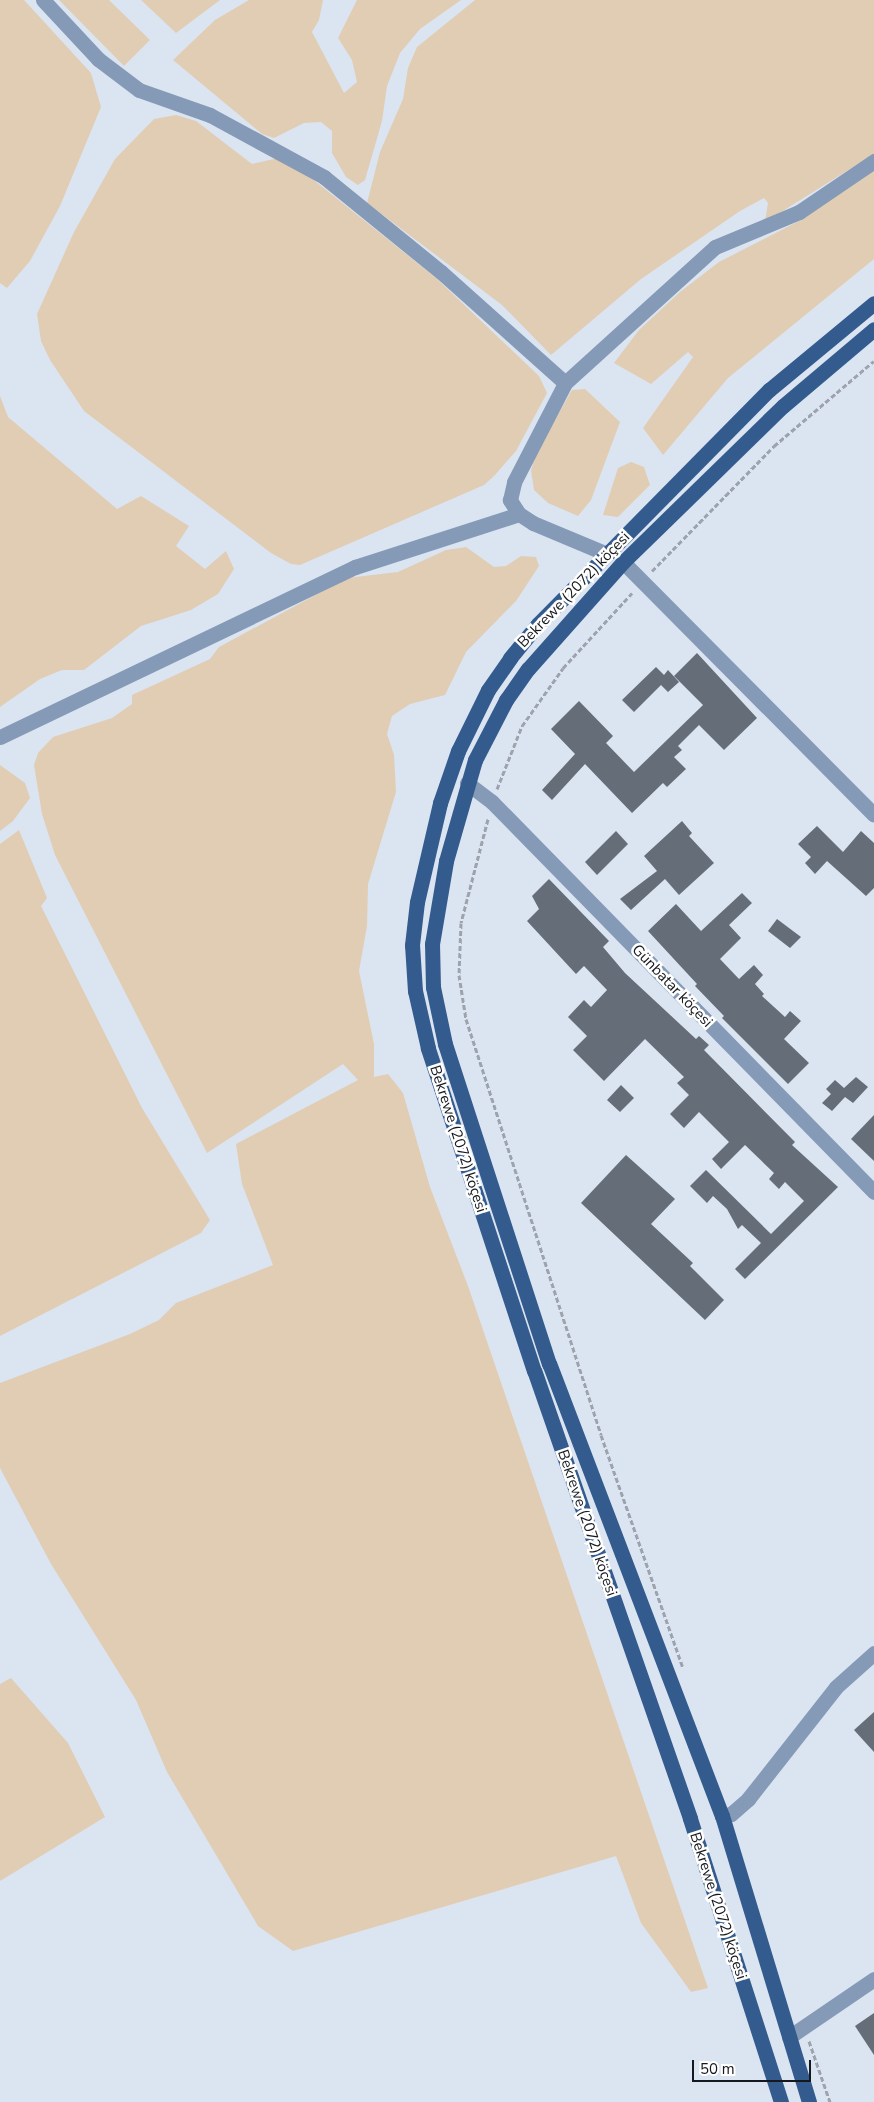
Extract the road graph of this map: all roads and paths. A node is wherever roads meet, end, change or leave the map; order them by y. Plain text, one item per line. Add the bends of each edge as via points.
1 (43, 0) edge
2 (874, 161) edge
3 (874, 303) edge
4 (874, 329) edge
5 (874, 361) edge
6 (564, 383) junction
7 (519, 514) junction
8 (607, 554) junction
9 (622, 562) junction
10 (644, 580) junction
11 (0, 737) edge
12 (467, 783) junction
13 (492, 802) junction
14 (874, 815) edge
15 (874, 1192) edge
16 (874, 1653) edge
17 (685, 1674) dead end
18 (722, 1816) junction
19 (874, 1979) edge
20 (803, 2026) junction
21 (789, 2037) junction
22 (781, 2102) edge
23 (809, 2102) edge
24 (830, 2102) edge

1 - 6 street via 98,59 139,90 210,115 324,177 441,272
2 - 6 street via 799,212 714,247
3 - 8 main road, Bekrewe (2072) köçesi via 769,390
4 - 9 main road, Bekrewe (2072) köçesi via 783,406
5 - 10 path via 774,446
6 - 7 street via 514,482 510,500
7 - 8 street via 533,524
7 - 11 street via 355,567
8 - 22 main road, Bekrewe (2072) köçesi via 538,624 510,658 488,690 458,751 440,803 417,902 412,945 415,991 428,1048 534,1371 690,1818
9 - 10 street
9 - 12 main road, Bekrewe (2072) köçesi via 528,668 506,700
10 - 13 path via 563,668 522,726
10 - 14 street
12 - 13 street, Günbatar köçesi
12 - 18 main road, Bekrewe (2072) köçesi via 446,861 432,944 433,987 445,1044 549,1364
13 - 15 street, Günbatar köçesi
13 - 17 path via 461,923 459,975 466,1019 601,1435
16 - 18 street via 836,1687 748,1799 732,1814
18 - 21 main road, Bekrewe (2072) köçesi
19 - 20 street
20 - 21 street
20 - 24 path
21 - 23 main road, Bekrewe (2072) köçesi

